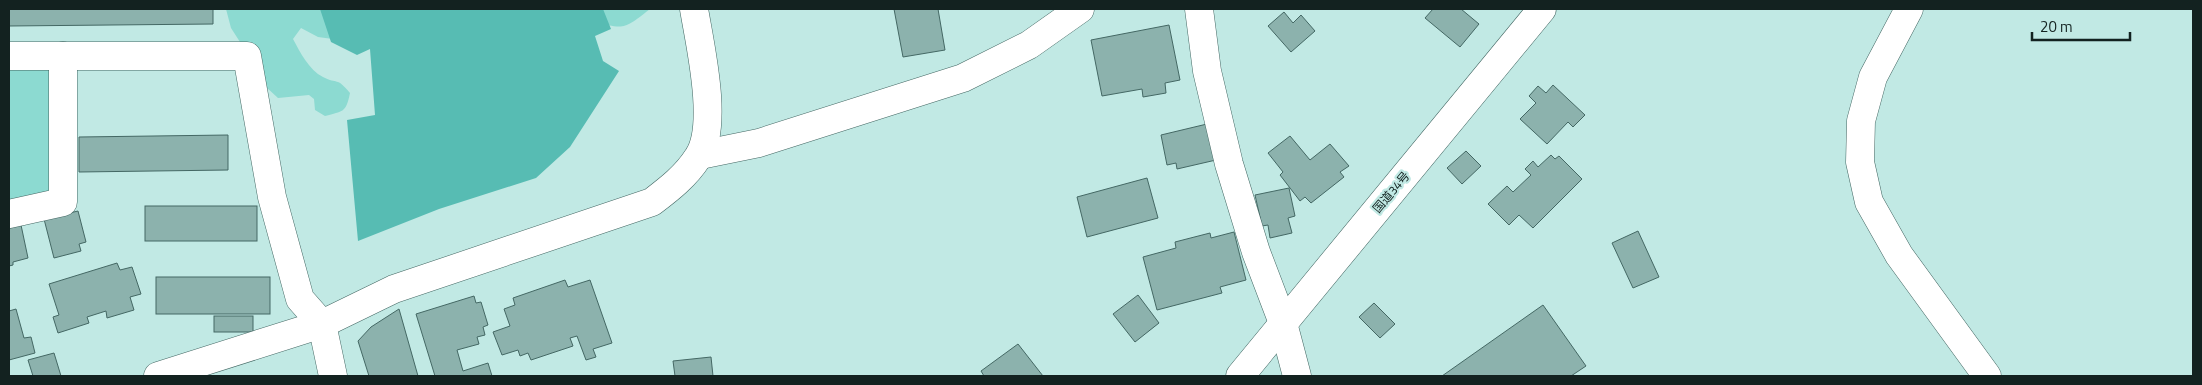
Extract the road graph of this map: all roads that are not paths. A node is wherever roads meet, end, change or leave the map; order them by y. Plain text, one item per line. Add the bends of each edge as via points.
1 (694, 9) edge
2 (1080, 9) edge
3 (1199, 9) edge
4 (1542, 9) edge
5 (1909, 9) edge
6 (9, 56) edge
7 (63, 56) junction
8 (700, 155) junction
9 (9, 214) edge
10 (1283, 323) junction
11 (322, 324) junction
12 (158, 376) edge
13 (333, 376) edge
14 (1240, 376) edge
15 (1297, 376) edge
16 (1987, 376) edge

1 - 8 main road via 708,96
2 - 8 main road via 1029,45 963,78 759,143
3 - 10 main road via 1207,71 1229,164 1256,252
4 - 10 main road, 国道34号
5 - 16 main road via 1873,77 1861,121 1860,162 1869,202 1900,255
6 - 7 main road
7 - 9 main road via 64,202
7 - 11 main road via 247,56 272,197 300,299
8 - 11 main road via 679,182 652,202 394,289
10 - 14 main road, 国道34号
10 - 15 main road
11 - 12 main road
11 - 13 main road

